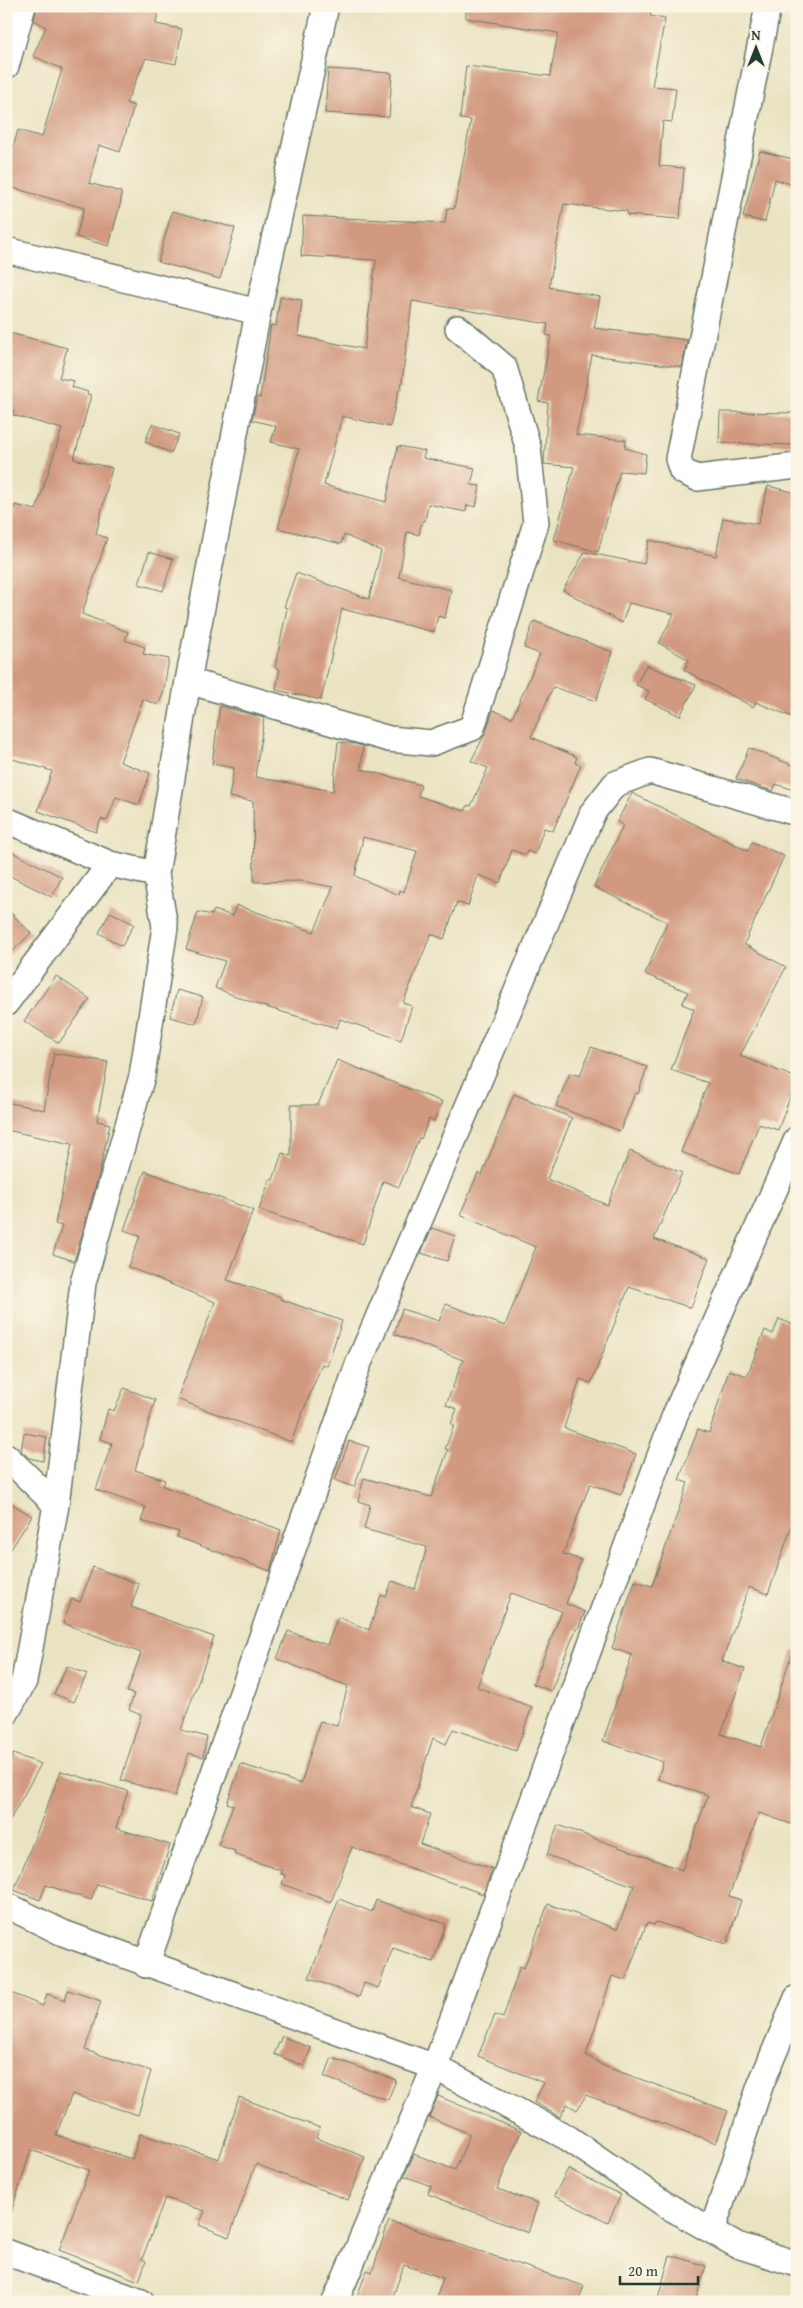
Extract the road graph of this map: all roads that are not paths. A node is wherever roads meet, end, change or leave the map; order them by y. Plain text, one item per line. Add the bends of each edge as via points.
1 (23, 6) edge
2 (326, 6) edge
3 (768, 6) edge
4 (6, 66) edge
5 (6, 250) edge
6 (258, 312) junction
7 (458, 328) dead end
8 (797, 466) edge
9 (188, 681) junction
10 (797, 813) edge
11 (6, 820) edge
12 (110, 864) junction
13 (156, 874) junction
14 (6, 1003) edge
15 (797, 1139) edge
16 (6, 1456) edge
17 (56, 1505) junction
18 (6, 1713) edge
19 (6, 1905) edge
20 (146, 1964) junction
21 (797, 1998) edge
22 (435, 2067) junction
23 (712, 2231) junction
24 (6, 2252) edge
25 (797, 2264) edge
26 (141, 2302) edge
27 (335, 2302) edge

1 - 4 street
2 - 6 street
3 - 8 street via 678,459 682,471 697,478
5 - 6 street
6 - 9 street
7 - 9 street via 504,367 528,447 536,523 472,728 430,743 389,739
9 - 13 street
10 - 20 street via 650,771 615,784 593,812 358,1365
11 - 12 street
12 - 13 street
12 - 14 street
13 - 17 street via 165,927 142,1076 83,1283
15 - 22 street via 675,1415
16 - 17 street
17 - 18 street via 24,1682
19 - 20 street via 63,1933
20 - 22 street
21 - 23 street via 760,2086
22 - 23 street via 568,2138 666,2205
22 - 27 street
23 - 25 street via 737,2245
24 - 26 street

